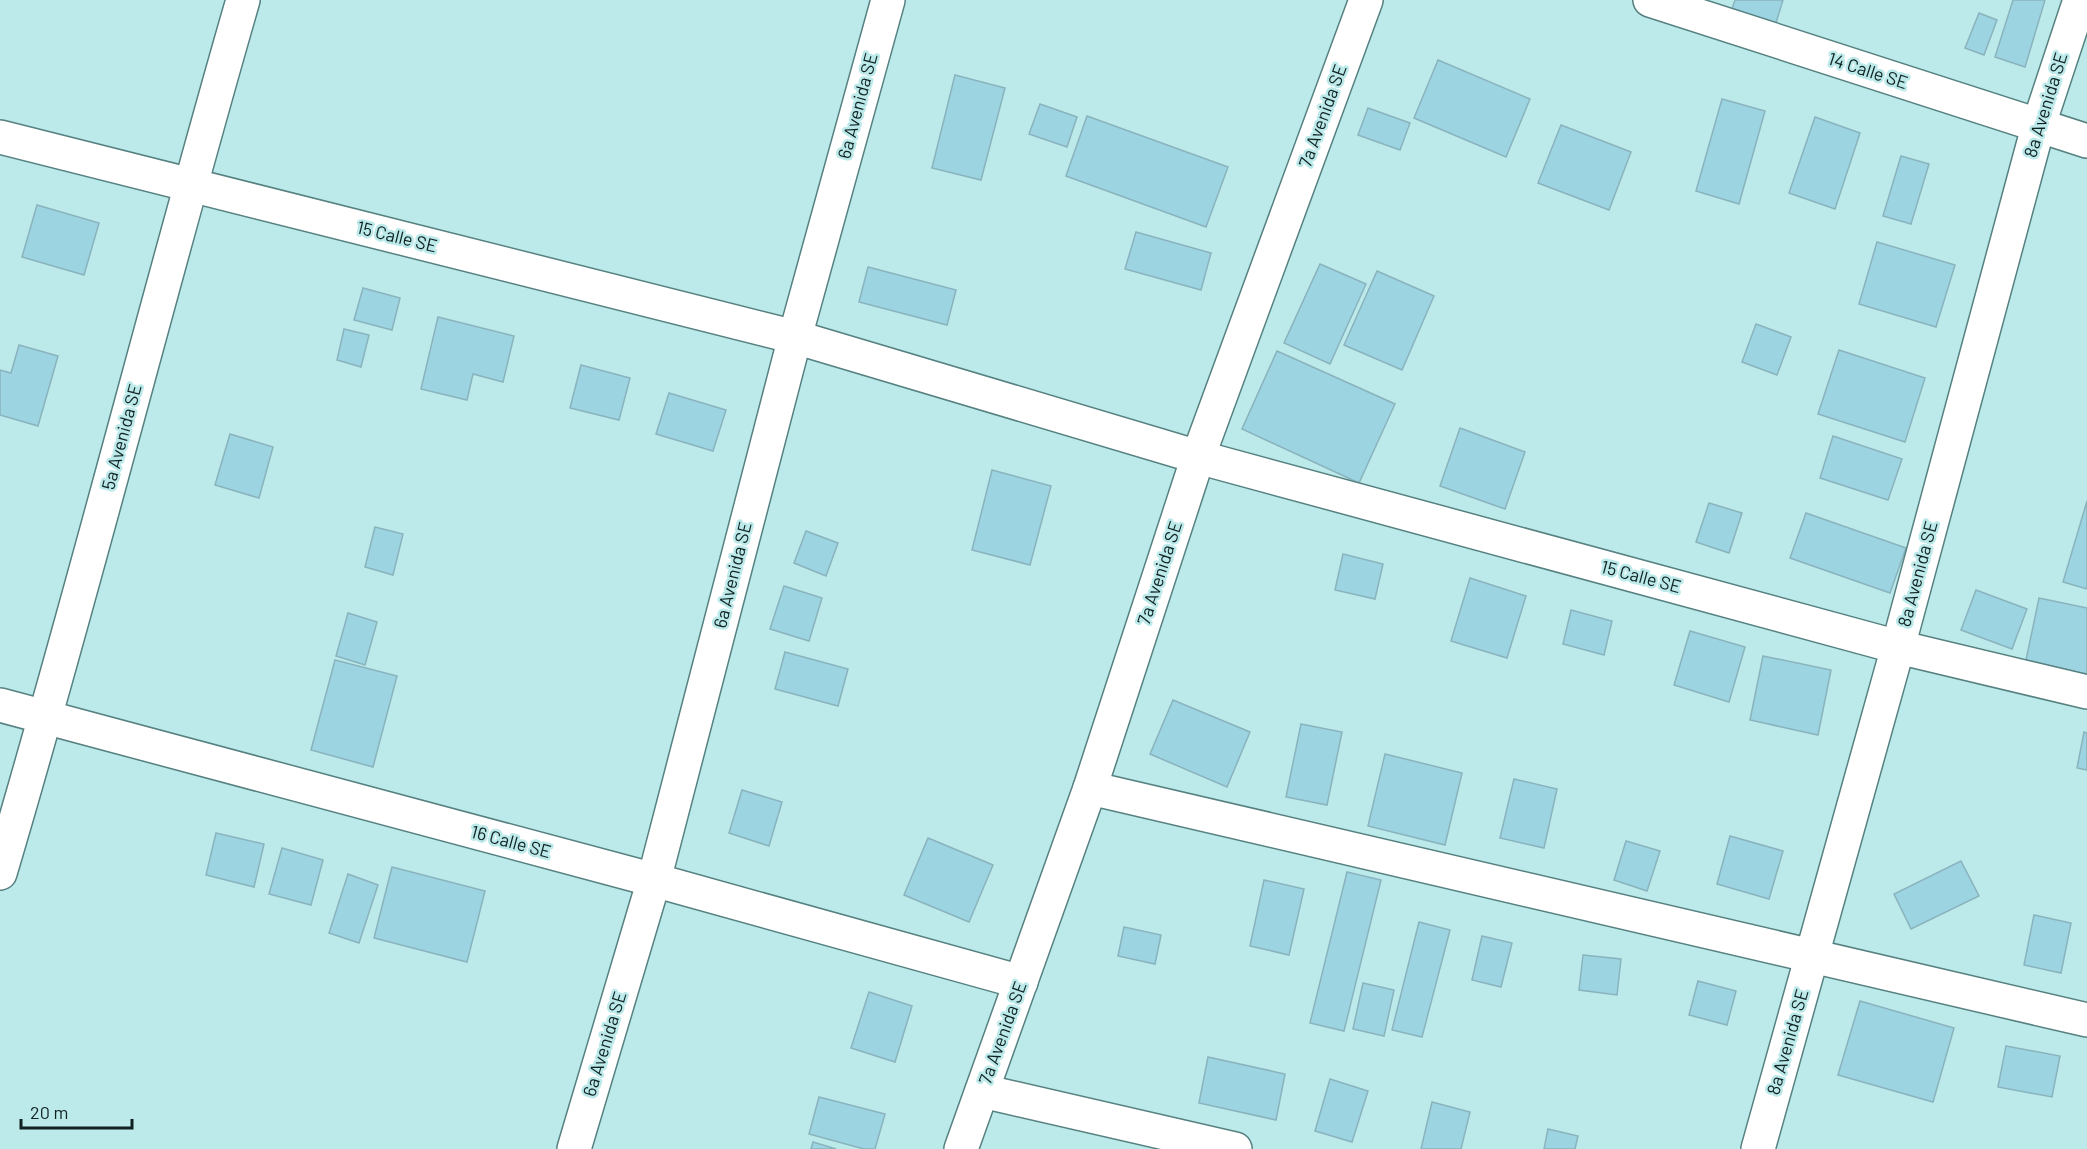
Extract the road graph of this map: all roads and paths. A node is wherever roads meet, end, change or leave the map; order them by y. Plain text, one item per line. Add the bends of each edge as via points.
1 (243, 0) edge
2 (888, 0) edge
3 (1366, 0) edge
4 (1650, 0) edge
5 (2080, 0) edge
6 (2038, 127) junction
7 (0, 137) edge
8 (2087, 141) edge
9 (189, 185) junction
10 (795, 337) junction
11 (1198, 457) junction
12 (1898, 647) junction
13 (2087, 692) edge
14 (0, 705) edge
15 (46, 718) junction
16 (1090, 788) junction
17 (0, 873) edge
18 (654, 880) junction
19 (1812, 956) junction
20 (1021, 982) junction
21 (2087, 1020) edge
22 (982, 1091) junction
23 (574, 1149) edge
24 (962, 1149) edge
25 (1236, 1149) edge
26 (1758, 1149) edge

1 - 9 street, 5a Avenida SE
2 - 10 street, 6a Avenida SE
3 - 11 street, 7a Avenida SE
4 - 6 street, 14 Calle SE
5 - 6 street, 8a Avenida SE
6 - 8 street, 14 Calle SE
6 - 12 street, 8a Avenida SE
7 - 9 street, 15 Calle SE
9 - 10 street, 15 Calle SE
9 - 15 street, 5a Avenida SE
10 - 11 street, 15 Calle SE
10 - 18 street, 6a Avenida SE
11 - 12 street, 15 Calle SE
11 - 16 street, 7a Avenida SE
12 - 13 street, 15 Calle SE
12 - 19 street, 8a Avenida SE
14 - 15 street, 16 Calle SE
15 - 17 street, 5a Avenida SE
15 - 18 street, 16 Calle SE
16 - 19 street
16 - 20 street, 7a Avenida SE
18 - 20 street, 16 Calle SE
18 - 23 street, 6a Avenida SE
19 - 21 street
19 - 26 street, 8a Avenida SE
20 - 22 street, 7a Avenida SE
22 - 24 street, 7a Avenida SE
22 - 25 street

